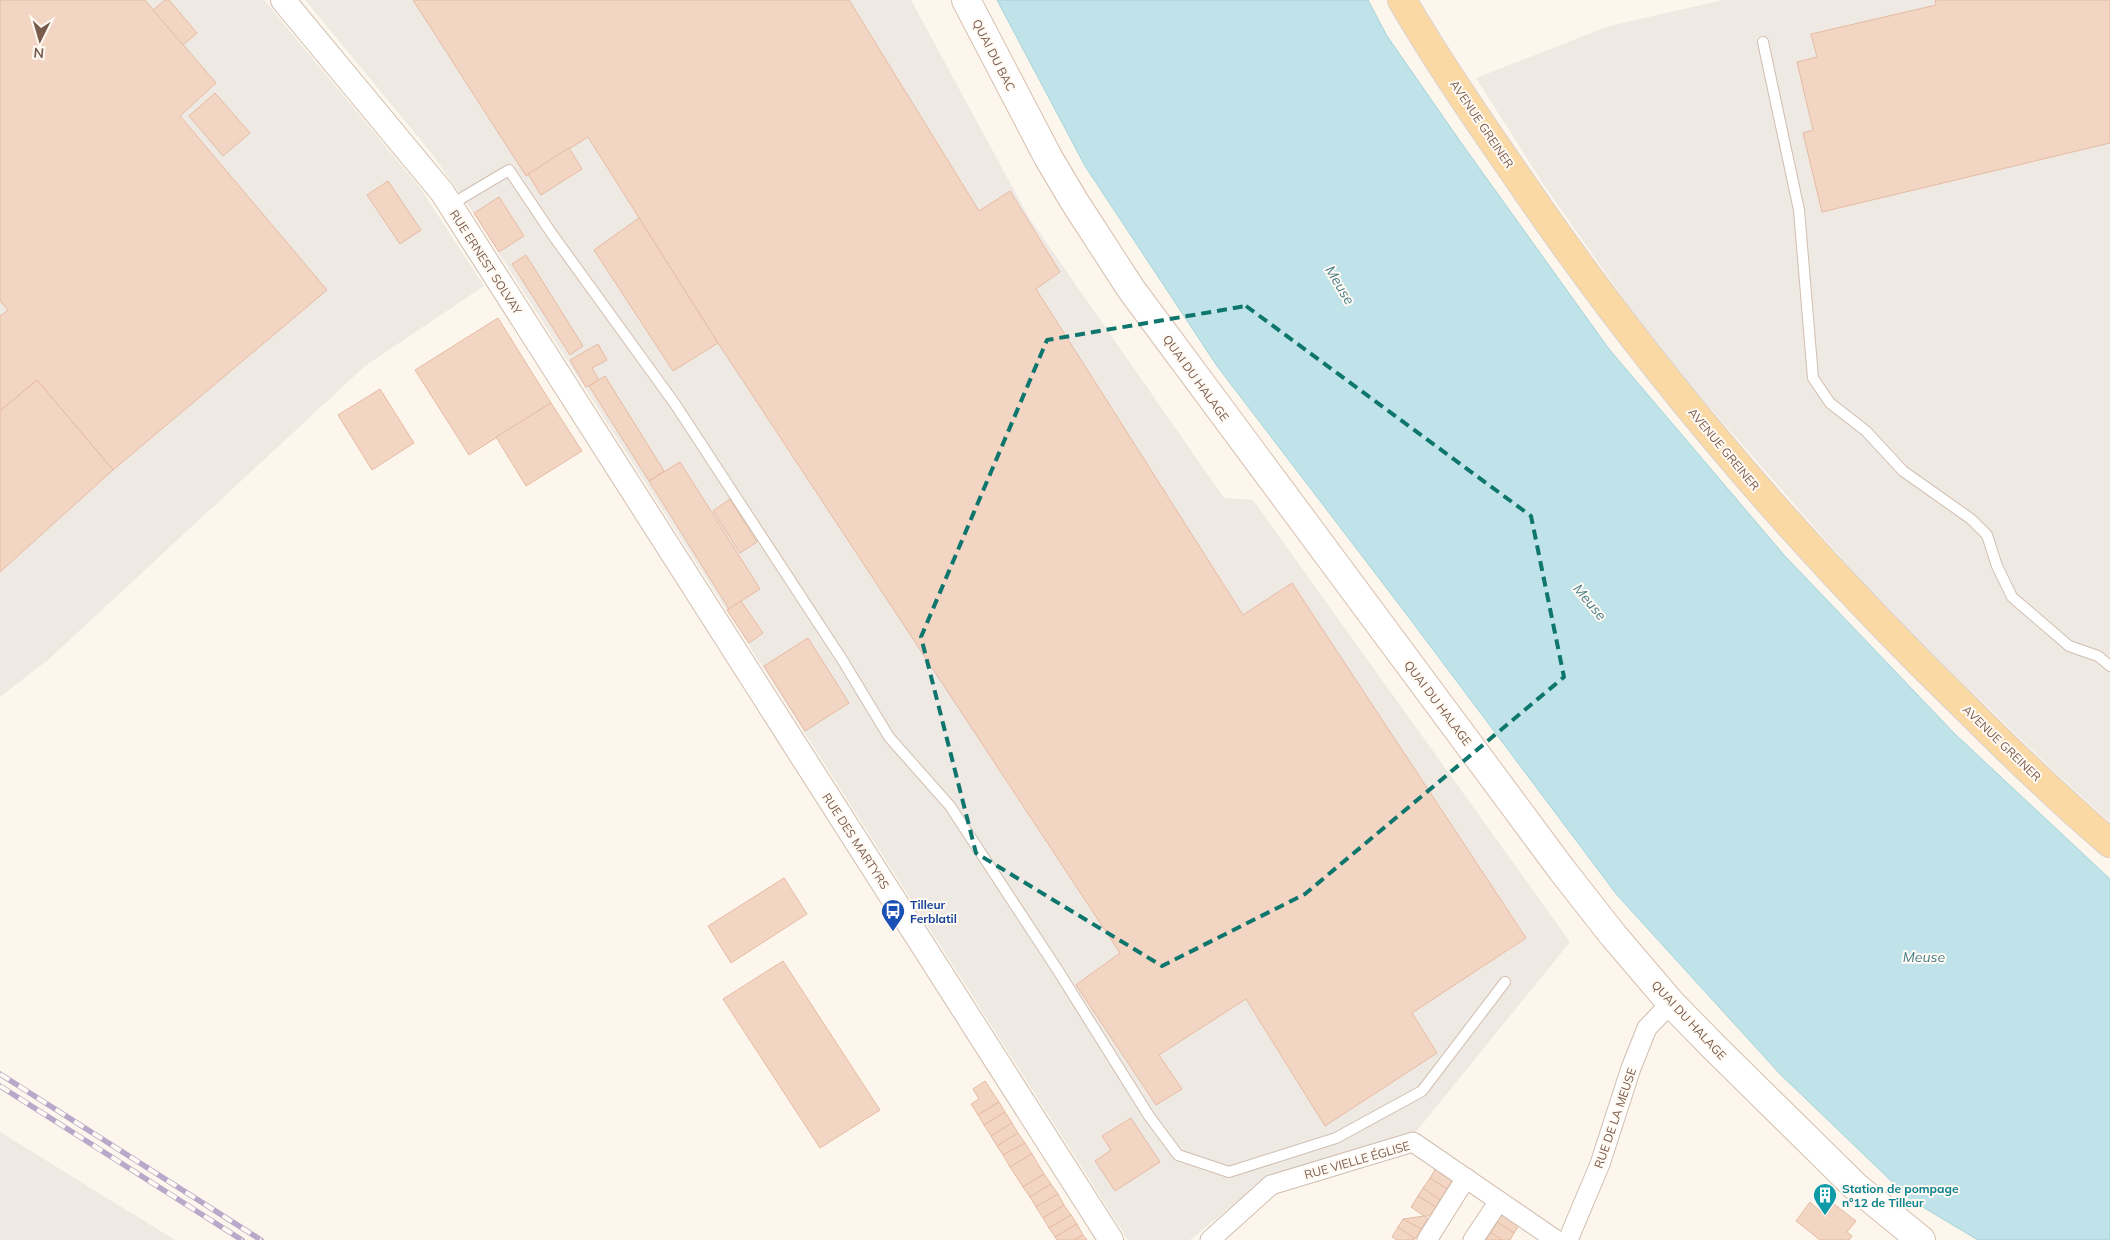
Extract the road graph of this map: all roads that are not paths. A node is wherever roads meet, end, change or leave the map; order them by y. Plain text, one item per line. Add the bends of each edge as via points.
1 (283, 0) edge
2 (966, 0) edge
3 (1402, 0) edge
4 (1763, 42) dead end
5 (1022, 110) joint
6 (450, 205) junction
7 (665, 542) joint
8 (2110, 666) edge
9 (2110, 843) edge
10 (1505, 982) dead end
11 (1671, 1003) junction
12 (1466, 1178) junction
13 (1499, 1201) junction
14 (1111, 1240) edge
15 (1210, 1240) edge
16 (1427, 1240) edge
17 (1474, 1240) edge
18 (1556, 1240) edge
19 (1568, 1240) edge
20 (1921, 1240) edge

1 - 6 street, RUE ERNEST SOLVAY
2 - 5 main road, QUAI DU BAC
3 - 9 main road, AVENUE GREINER via 1482,126 1568,250 1720,446 1843,584 1924,668
4 - 8 lane via 1799,210 1813,378 1830,403 1866,431 1903,471 1971,519 1987,535 2012,597 2069,646 2098,656
5 - 11 main road, QUAI DU HALAGE via 1074,201 1131,289 1562,870
6 - 7 street, RUE ERNEST SOLVAY
6 - 10 lane via 509,170 675,404 843,660 889,737 950,806 1149,1116 1178,1155 1230,1172 1336,1138 1422,1091
7 - 14 street, RUE DES MARTYRS
11 - 19 street, RUE DE LA MEUSE via 1647,1028 1600,1164
11 - 20 main road, QUAI DU HALAGE via 1855,1186
12 - 13 street, RUE VIELLE ÉGLISE
12 - 15 street, RUE VIELLE ÉGLISE via 1413,1142 1271,1185
12 - 16 street
13 - 17 street
13 - 18 street, RUE VIELLE ÉGLISE

